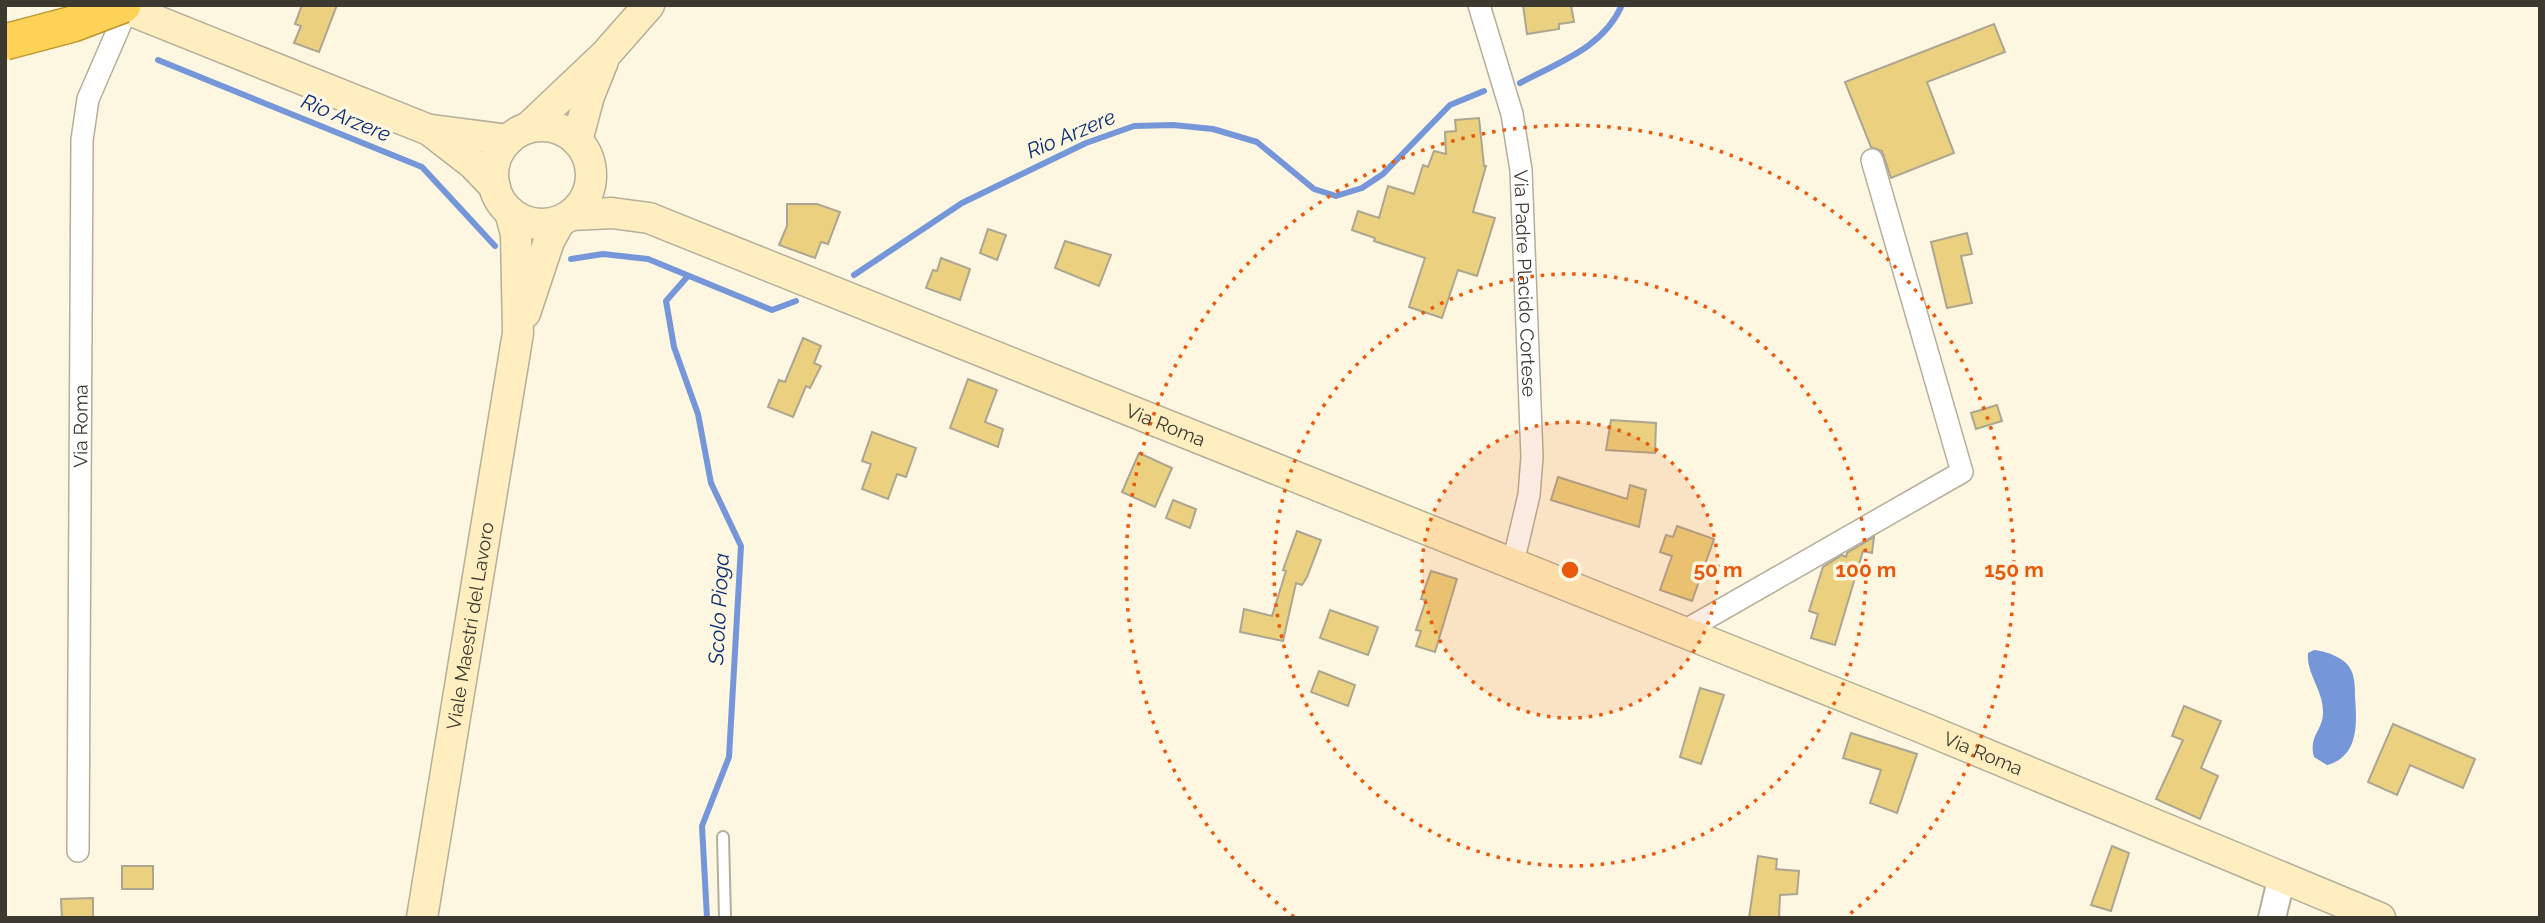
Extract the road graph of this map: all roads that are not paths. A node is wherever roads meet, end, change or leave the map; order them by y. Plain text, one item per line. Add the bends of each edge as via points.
1 (649, 5) edge
2 (1479, 5) edge
3 (122, 7) edge
4 (5, 42) edge
5 (606, 54) junction
6 (429, 130) junction
7 (518, 134) junction
8 (577, 141) junction
9 (1872, 160) dead end
10 (591, 170) junction
11 (502, 199) junction
12 (565, 218) junction
13 (649, 218) junction
14 (517, 333) junction
15 (1513, 563) junction
16 (1684, 631) junction
17 (723, 837) dead end
18 (78, 851) dead end
19 (2282, 876) junction
20 (422, 918) edge
21 (725, 918) edge
22 (2272, 918) edge
23 (2380, 918) edge

1 - 5 main road
2 - 15 street, Via Padre Placido Cortese via 1512,114 1521,170 1532,457 1529,495
3 - 4 highway, bridge
3 - 6 main road
3 - 18 street, Via Roma via 88,99 82,140
5 - 7 main road
5 - 8 main road
6 - 7 main road
6 - 11 main road via 473,164
7 - 8 main road via 555,128
7 - 11 main road via 495,161
8 - 10 main road
9 - 16 street via 1962,472
10 - 12 main road via 583,202
10 - 13 main road, Via Roma
11 - 12 main road via 525,221 542,224
11 - 14 main road, Viale Maestri del Lavoro via 516,234
12 - 13 main road, Via Roma via 612,213
12 - 14 main road, Viale Maestri del Lavoro via 549,241
13 - 15 main road, Via Roma
14 - 20 main road, Viale Maestri del Lavoro
15 - 16 main road, Via Roma
16 - 19 main road, Via Roma
17 - 21 lane
19 - 22 street
19 - 23 main road, Via Roma

